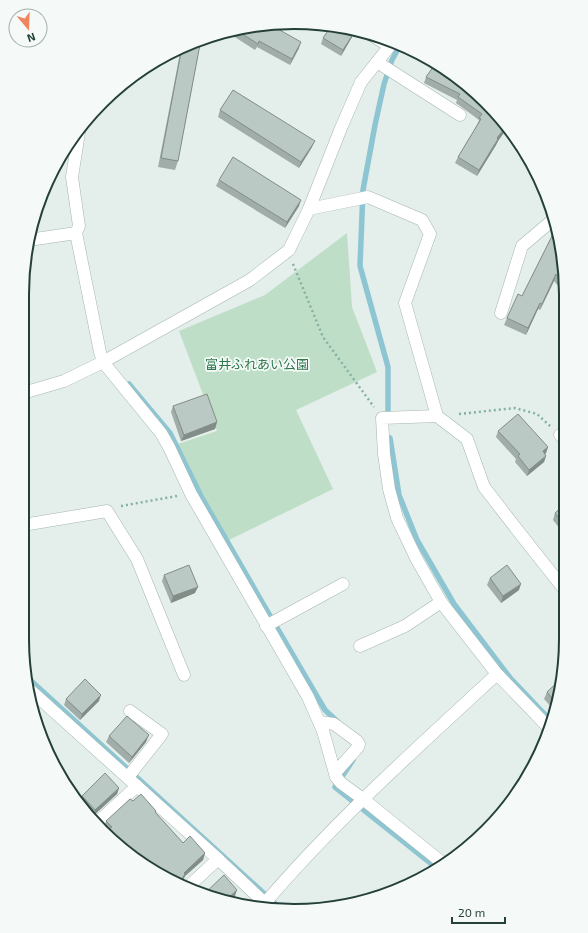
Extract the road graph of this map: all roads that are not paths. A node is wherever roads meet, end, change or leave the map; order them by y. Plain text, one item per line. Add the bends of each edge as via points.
1 (389, 47) edge
2 (377, 62) junction
3 (460, 114) dead end
4 (77, 142) edge
5 (309, 209) junction
6 (549, 223) edge
7 (76, 233) junction
8 (35, 239) edge
9 (501, 313) dead end
10 (108, 360) junction
11 (29, 392) edge
12 (437, 416) junction
13 (29, 524) edge
14 (559, 583) edge
15 (343, 584) dead end
16 (441, 602) junction
17 (272, 623) junction
18 (360, 646) dead end
19 (497, 674) junction
20 (184, 675) dead end
21 (35, 694) edge
22 (130, 711) dead end
23 (320, 722) junction
24 (545, 723) edge
25 (128, 777) junction
26 (337, 778) junction
27 (137, 786) junction
28 (359, 803) junction
29 (101, 820) edge
30 (218, 859) junction
31 (439, 860) edge
32 (192, 883) edge
33 (268, 902) edge

1 - 2 street
2 - 3 street
2 - 5 street via 361,82
4 - 7 street via 72,177 79,226
5 - 10 street via 289,250 250,280
5 - 12 street via 363,198 422,220 430,234 405,303
6 - 9 street via 522,246
7 - 8 street
7 - 10 street via 100,352
10 - 11 street via 64,381
10 - 17 street via 161,433 191,494
12 - 14 street via 467,439 484,487
12 - 16 street via 382,418 389,489 397,518
13 - 20 street via 107,511 137,559
15 - 17 street
16 - 18 street via 405,626
16 - 19 street
17 - 23 street
19 - 24 street
19 - 28 street
21 - 25 street
22 - 25 street via 162,734
23 - 26 street
23 - 26 street via 334,724 359,744
25 - 27 street
26 - 28 street
27 - 29 street
27 - 30 street
28 - 31 street
28 - 33 street via 305,858
30 - 32 street
30 - 33 street

